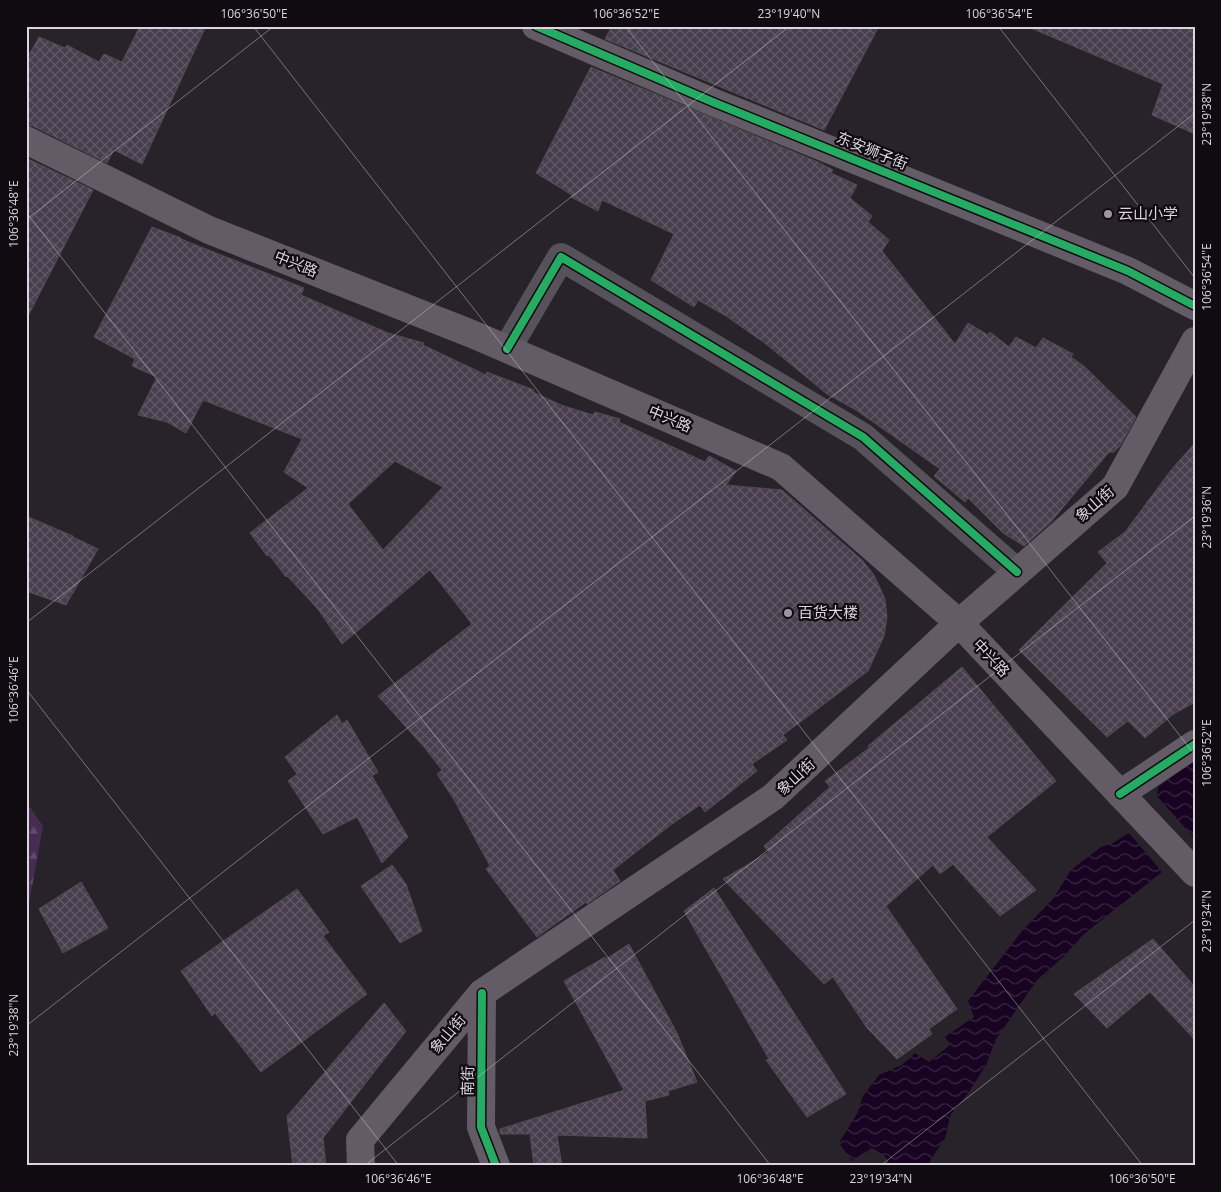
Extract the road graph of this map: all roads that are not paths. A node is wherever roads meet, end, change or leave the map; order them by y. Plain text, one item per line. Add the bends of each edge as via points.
1 (536, 26) edge
2 (26, 140) edge
3 (1195, 306) edge
4 (1195, 341) edge
5 (507, 349) junction
6 (1017, 572) junction
7 (959, 623) junction
8 (1195, 744) edge
9 (1120, 794) junction
10 (1195, 874) edge
11 (482, 993) junction
12 (361, 1166) edge
13 (496, 1166) edge

1 - 3 main road, 东安狮子街 via 1128,271
2 - 5 main road, 中兴路 via 210,230
4 - 6 main road, 象山街 via 1116,487
5 - 6 street via 562,257 863,437
5 - 7 main road, 中兴路 via 781,466
6 - 7 main road, 象山街
7 - 9 main road, 中兴路
7 - 11 main road, 象山街 via 773,798
8 - 9 main road
9 - 10 main road, 中兴路
11 - 12 main road, 象山街 via 360,1140
11 - 13 main road, 南街 via 481,1128

